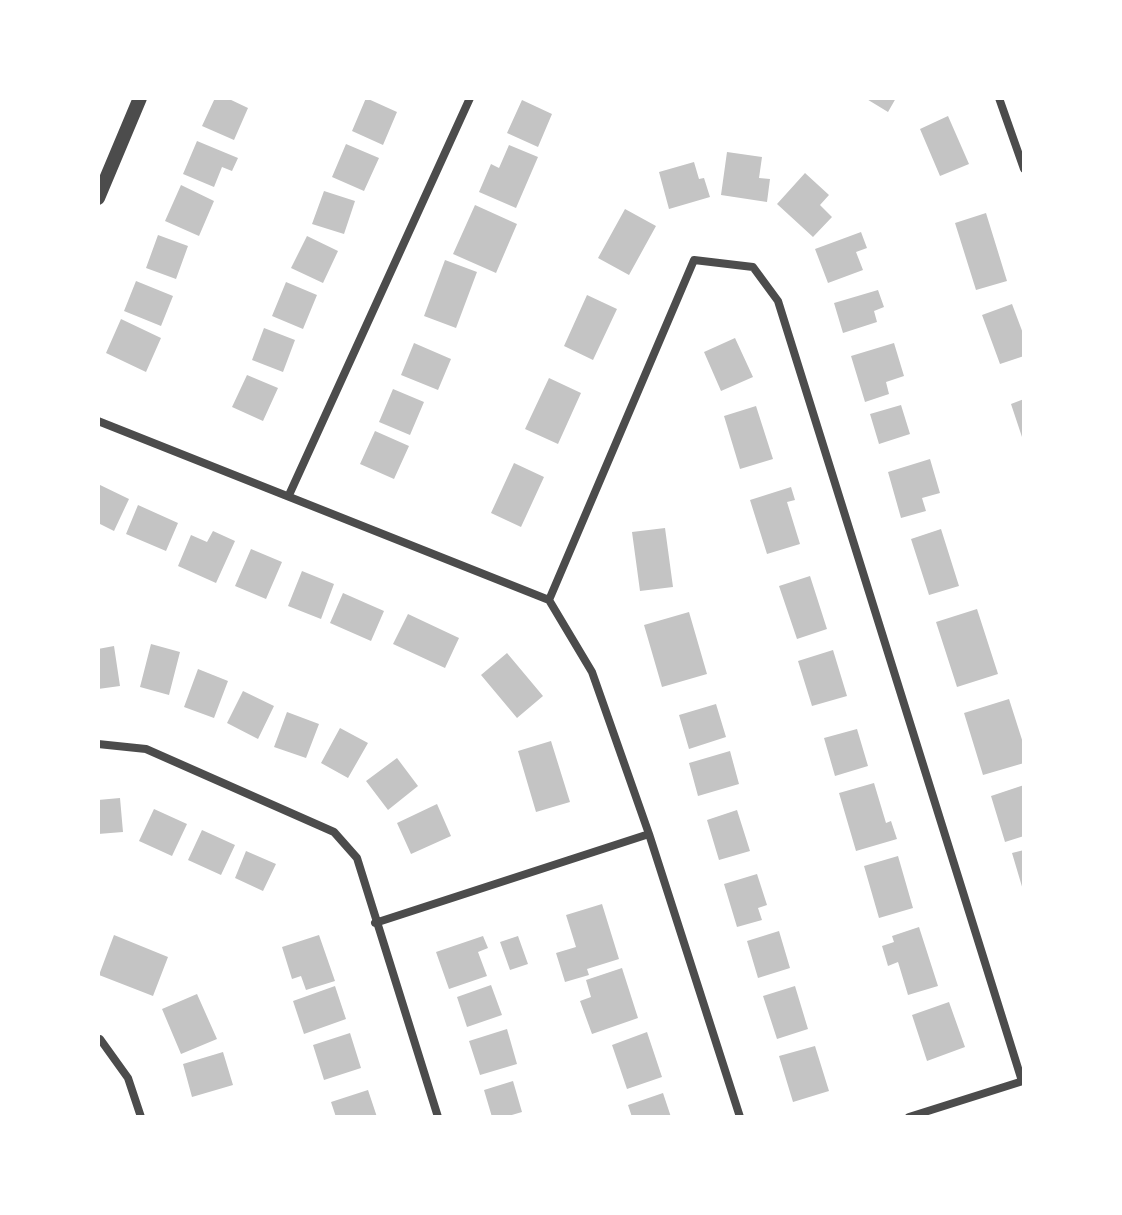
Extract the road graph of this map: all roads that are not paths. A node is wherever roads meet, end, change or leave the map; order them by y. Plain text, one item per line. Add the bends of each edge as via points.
1 (140, 98) edge
2 (470, 98) edge
3 (999, 98) edge
4 (1024, 169) edge
5 (98, 198) edge
6 (98, 421) edge
7 (289, 495) junction
8 (549, 600) junction
9 (98, 744) edge
10 (649, 834) junction
11 (375, 923) junction
12 (98, 1040) edge
13 (1023, 1081) edge
14 (141, 1117) edge
15 (438, 1117) edge
16 (740, 1117) edge
17 (909, 1117) edge

1 - 5 street
2 - 7 street
3 - 4 street
6 - 7 street
7 - 8 street
8 - 10 street via 592,672
8 - 13 street via 694,260 753,267 778,301
9 - 11 street via 146,749 334,832 357,858
10 - 11 street
10 - 16 street
11 - 15 street
12 - 14 street via 128,1078
13 - 17 street

